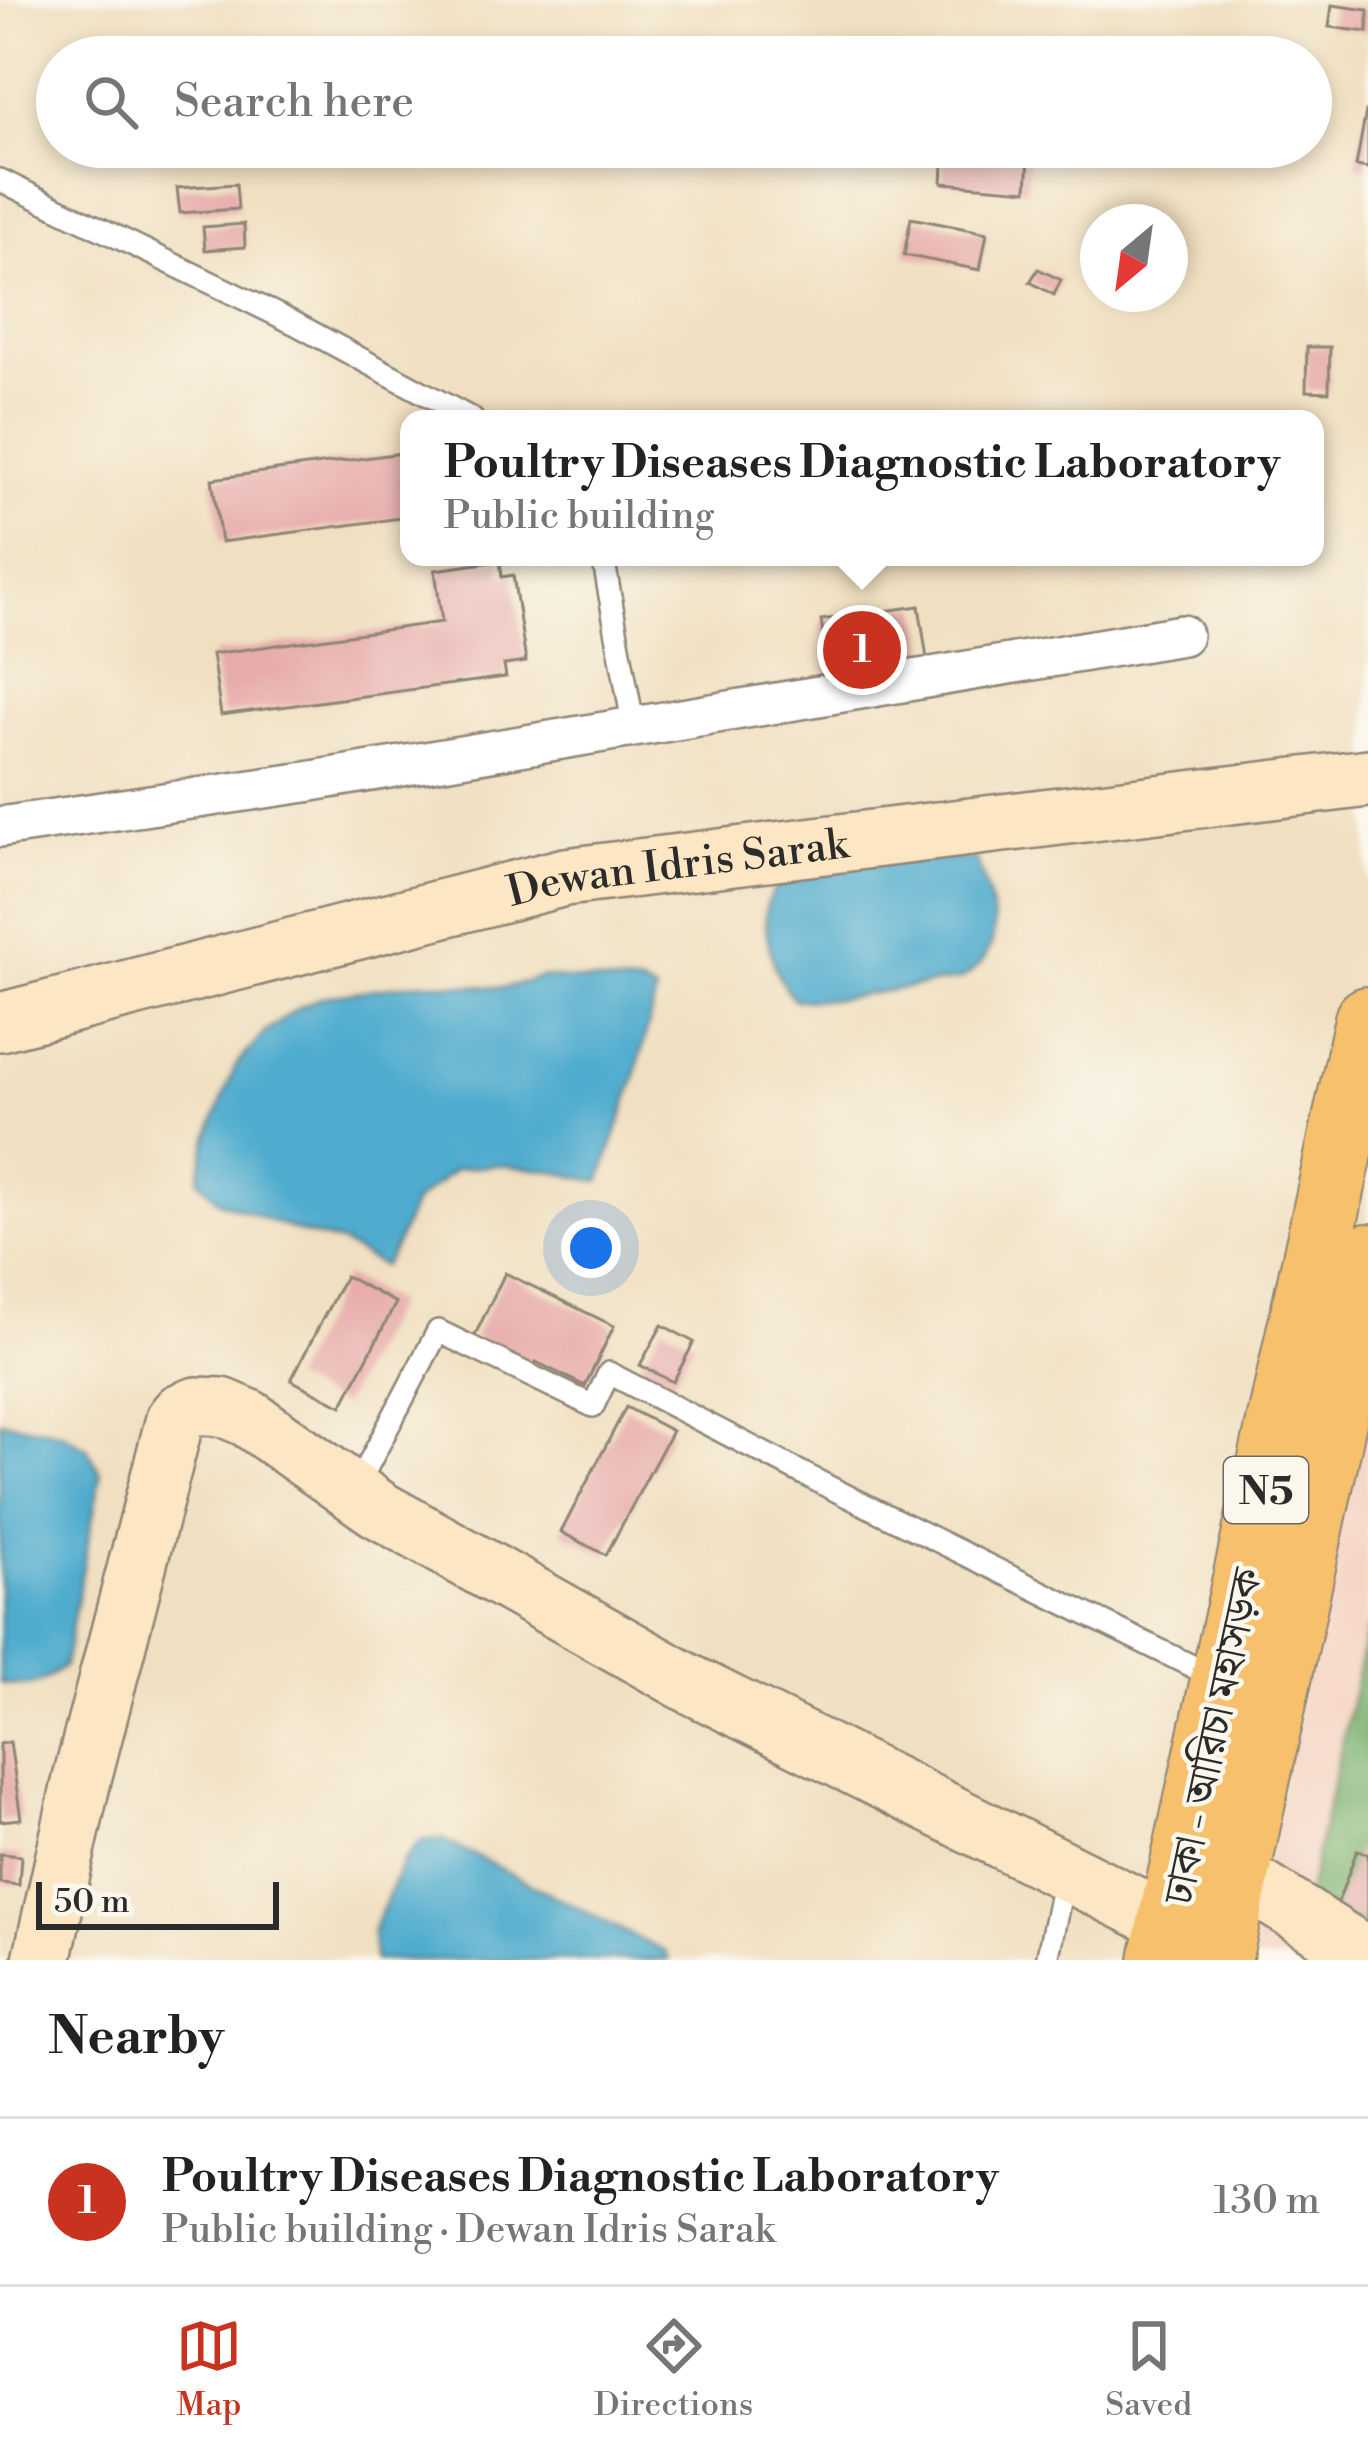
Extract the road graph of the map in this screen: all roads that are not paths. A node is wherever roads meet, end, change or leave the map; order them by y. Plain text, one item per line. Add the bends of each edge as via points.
1 (0, 180) edge
2 (455, 410) edge
3 (604, 566) edge
4 (1182, 635) dead end
5 (634, 729) junction
6 (1368, 778) edge
7 (0, 827) edge
8 (1368, 1020) edge
9 (0, 1022) edge
10 (1368, 1257) edge
11 (353, 1492) junction
12 (1224, 1682) junction
13 (1065, 1874) junction
14 (1236, 1874) junction
15 (1184, 1948) edge
16 (1368, 1957) edge
17 (42, 1960) edge
18 (1047, 1960) edge

1 - 2 lane
3 - 5 lane
4 - 5 street
5 - 7 street
6 - 9 street, Dewan Idris Sarak via 565,877
8 - 12 highway, ঢাকা - আরিচা মহাসড়ক / N5
10 - 14 highway, ঢাকা - আরিচা মহাসড়ক / N5
11 - 12 lane via 439,1331 593,1406 609,1373
11 - 13 street via 688,1683
11 - 17 street via 222,1407 196,1406 175,1419
12 - 15 highway, ঢাকা - আরিচা মহাসড়ক / N5
13 - 15 street
13 - 18 lane
14 - 15 highway, ঢাকা - আরিচা মহাসড়ক / N5
14 - 16 street

